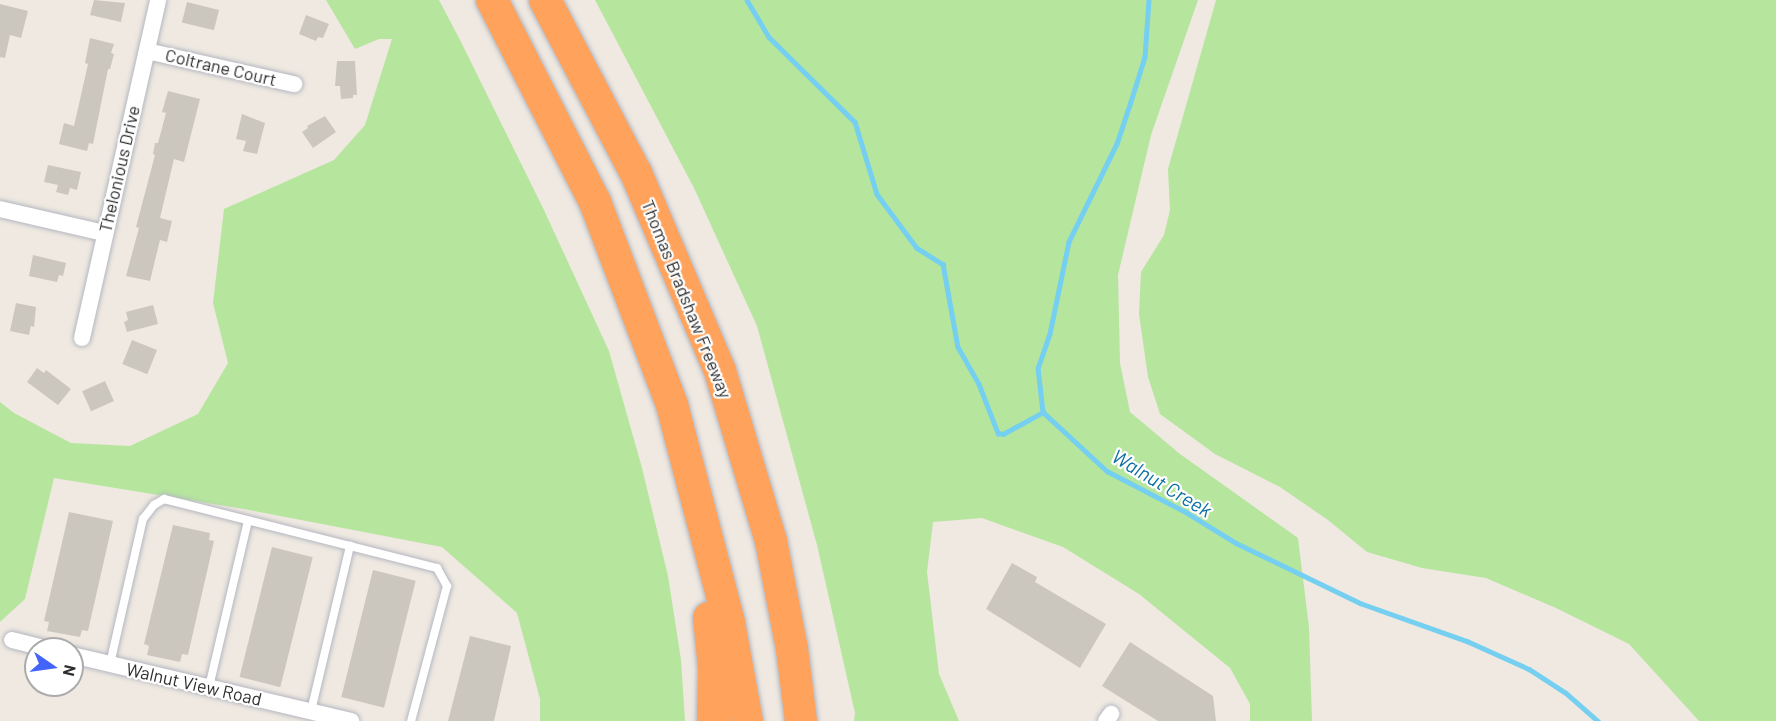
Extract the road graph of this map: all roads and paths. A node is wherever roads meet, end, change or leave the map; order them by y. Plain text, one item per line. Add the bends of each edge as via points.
1 (158, 0) edge
2 (492, 0) edge
3 (545, 0) edge
4 (147, 51) junction
5 (294, 84) dead end
6 (0, 209) edge
7 (104, 233) junction
8 (82, 338) dead end
9 (696, 488) junction
10 (249, 520) junction
11 (771, 541) junction
12 (350, 546) junction
13 (12, 640) dead end
14 (24, 643) edge
15 (84, 658) edge
16 (110, 664) junction
17 (209, 687) junction
18 (311, 711) junction
19 (351, 721) edge
20 (411, 721) edge
21 (713, 721) edge
22 (747, 721) edge
23 (801, 721) edge
24 (824, 721) edge

1 - 4 street, Thelonious Drive
2 - 9 highway via 595,202 672,405
3 - 11 highway, Thomas Bradshaw Freeway via 636,173 720,371
4 - 5 street, Coltrane Court
4 - 7 street, Thelonious Drive
6 - 7 street
7 - 8 street, Thelonious Drive
9 - 21 highway via 714,668
9 - 22 highway via 729,623
10 - 12 lane
10 - 16 lane via 165,500 154,505 143,519
10 - 17 lane
11 - 23 highway, Thomas Bradshaw Freeway
11 - 24 highway
12 - 18 lane
12 - 20 lane via 437,568 447,586
13 - 14 street
15 - 16 street, Walnut View Road
16 - 17 street, Walnut View Road
17 - 18 street, Walnut View Road
18 - 19 street, Walnut View Road

